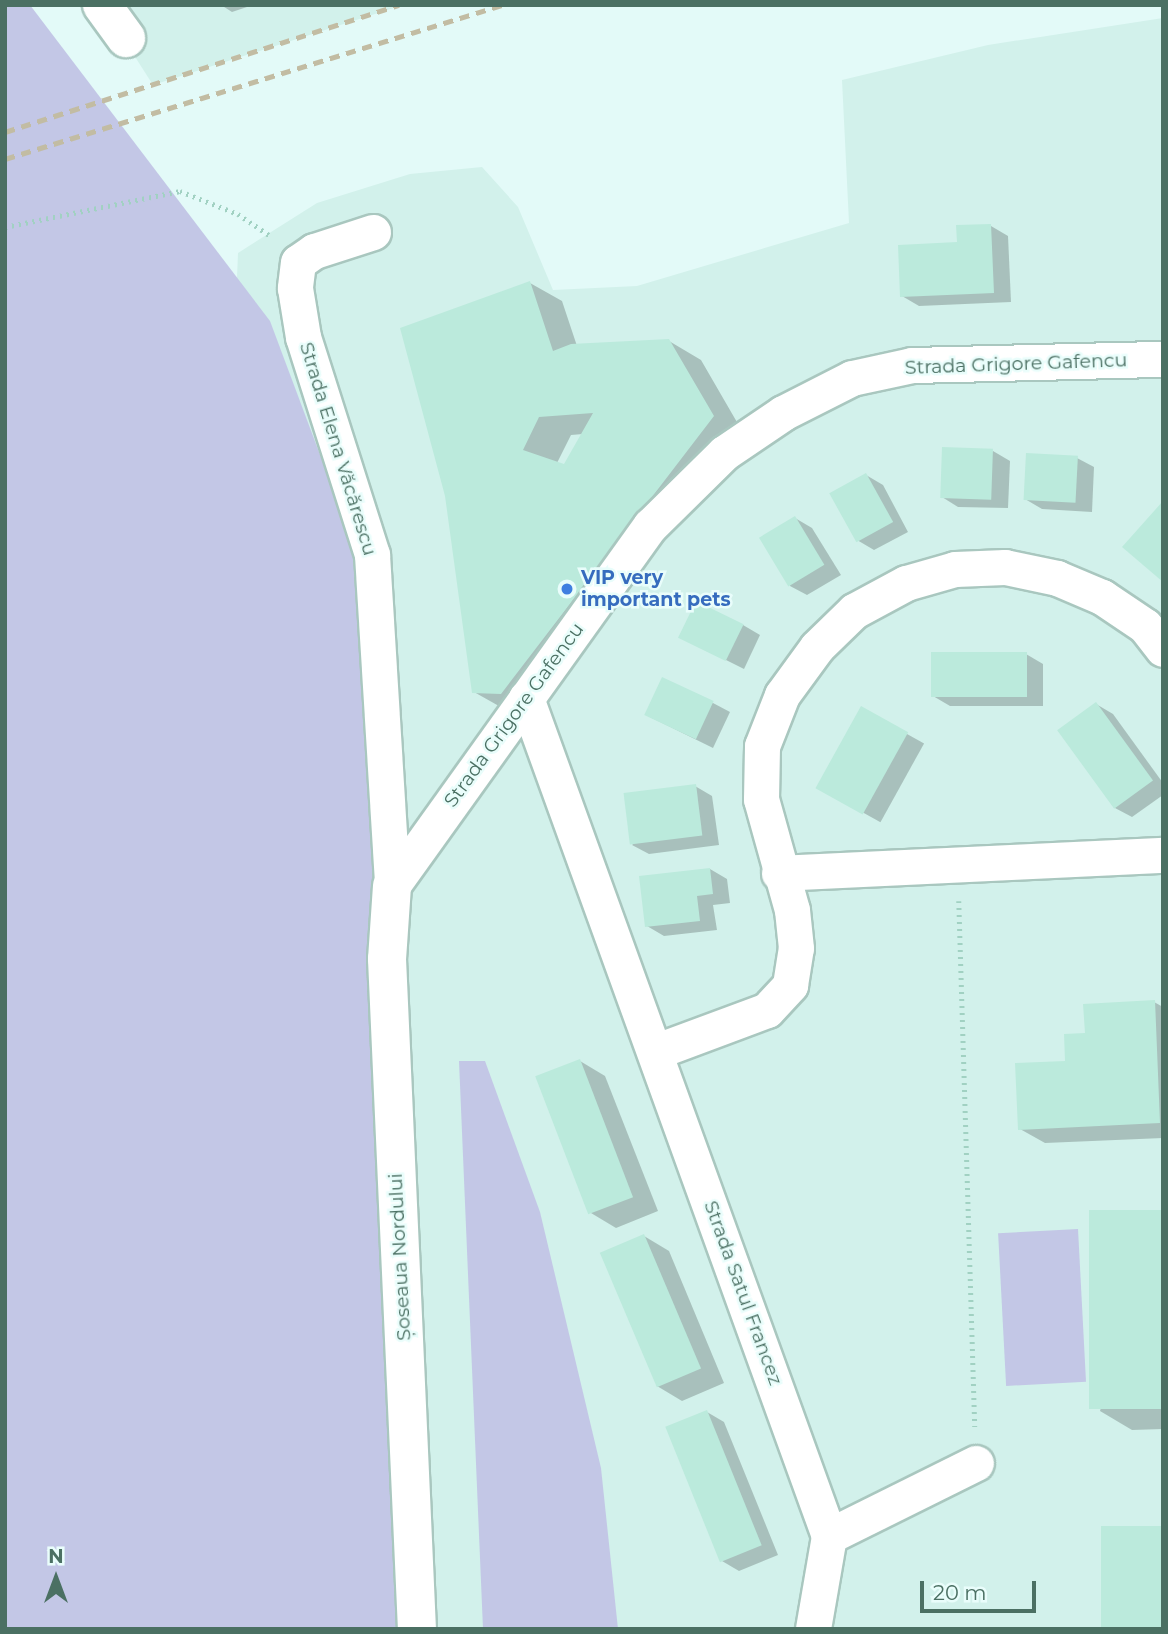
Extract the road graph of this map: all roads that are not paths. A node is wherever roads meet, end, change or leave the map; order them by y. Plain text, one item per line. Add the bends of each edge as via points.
1 (102, 5) edge
2 (127, 38) dead end
3 (373, 233) dead end
4 (1163, 359) edge
5 (1163, 649) edge
6 (526, 698) junction
7 (1163, 855) edge
8 (779, 873) junction
9 (392, 886) junction
10 (657, 1051) junction
11 (976, 1463) road end
12 (829, 1536) junction
13 (417, 1629) edge
14 (813, 1629) edge

1 - 2 main road
3 - 9 street, Strada Elena Văcărescu via 314,251 298,262 295,288 303,337 372,555
4 - 6 street, Strada Grigore Gafencu via 912,365 852,378 783,413 724,453 650,526
5 - 8 street via 1145,626 1102,597 1057,578 1005,567 956,569 906,583 854,611 817,647 782,695 762,746 761,799
6 - 9 street, Strada Grigore Gafencu
6 - 10 street, Strada Satul Francez
7 - 8 street
8 - 10 street via 792,910 796,948 790,985 767,1010
9 - 13 main road, Șoseaua Nordului via 387,959
10 - 12 street, Strada Satul Francez
11 - 12 street
12 - 14 street, Strada Satul Francez

